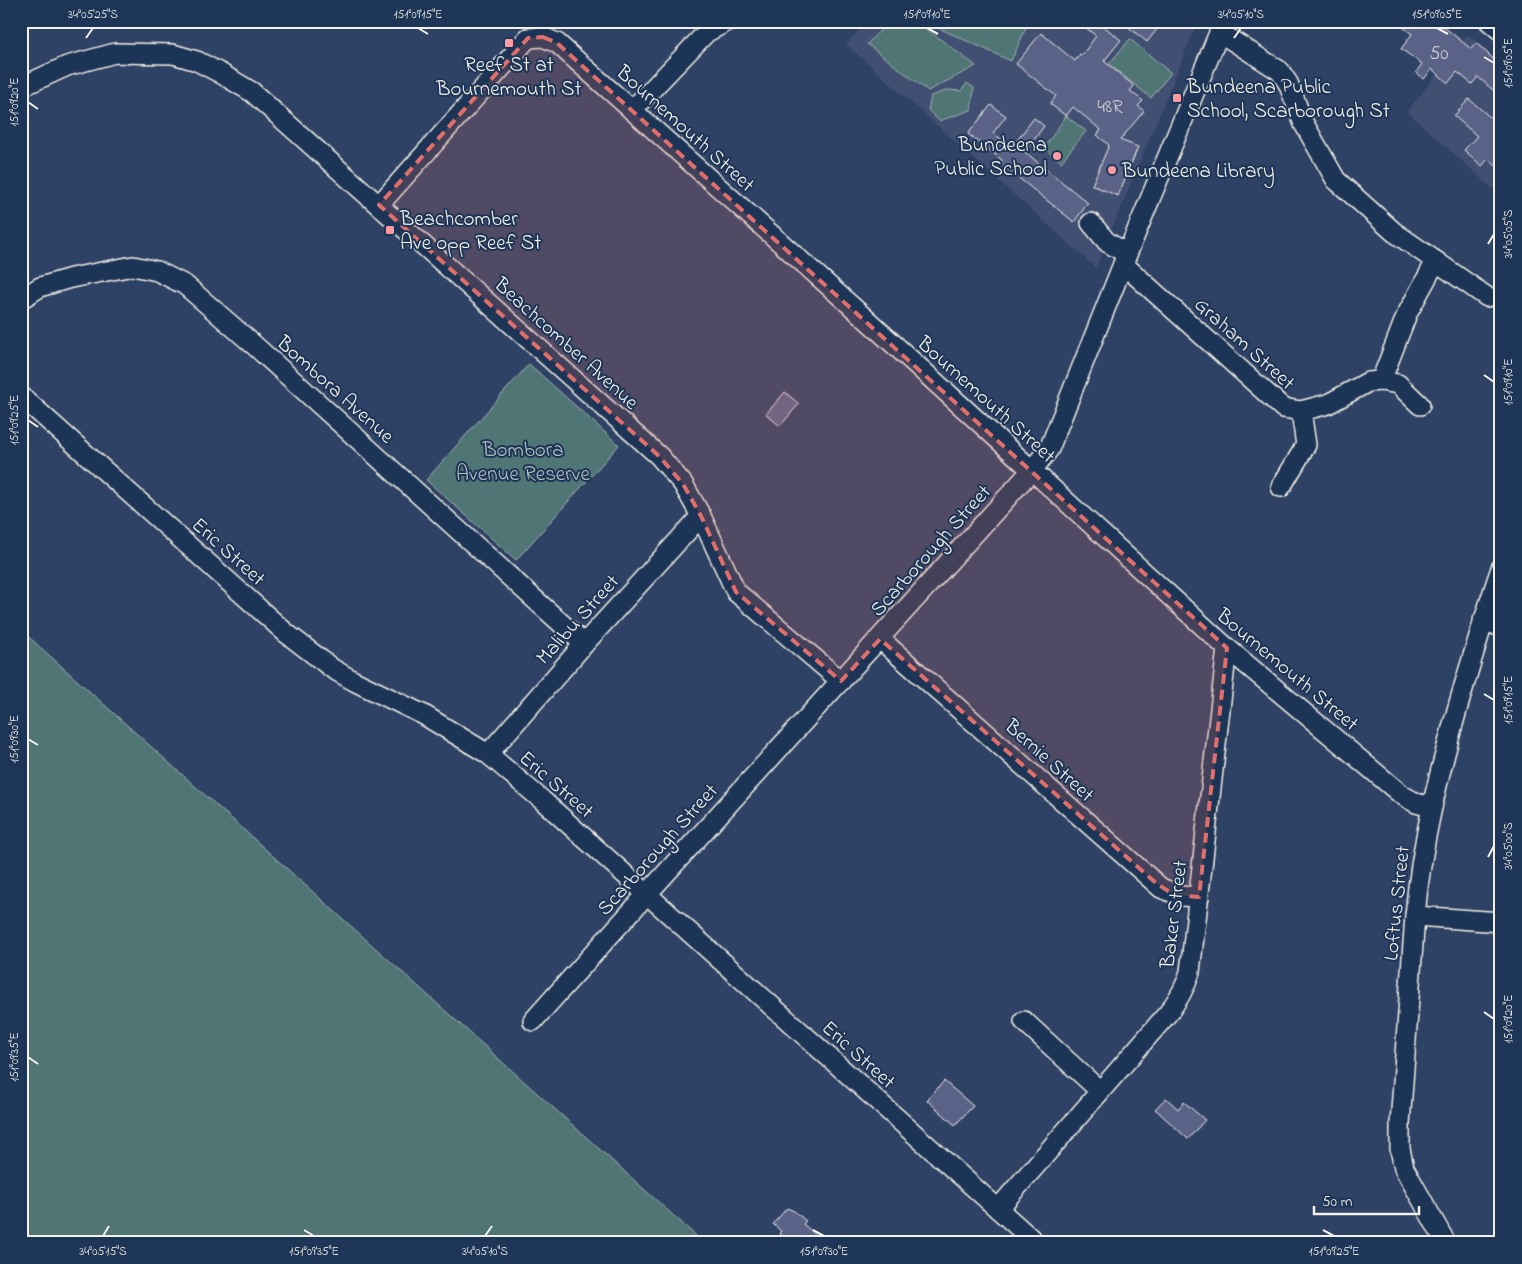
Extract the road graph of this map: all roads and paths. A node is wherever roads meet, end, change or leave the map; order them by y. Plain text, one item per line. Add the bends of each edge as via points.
1 (728, 21) edge
2 (1489, 21) edge
3 (1222, 27) edge
4 (527, 30) edge
5 (1501, 31) edge
6 (21, 87) edge
7 (632, 110) junction
8 (379, 206) junction
9 (1091, 223) dead end
10 (1125, 259) junction
11 (1436, 261) junction
12 (1486, 297) dead end
13 (21, 298) edge
14 (1381, 381) junction
15 (21, 396) edge
16 (1420, 405) dead end
17 (1301, 411) junction
18 (1032, 470) junction
19 (1281, 487) dead end
20 (701, 516) junction
21 (1501, 568) edge
22 (1492, 623) edge
23 (880, 639) junction
24 (584, 644) junction
25 (1227, 648) junction
26 (841, 681) junction
27 (488, 754) junction
28 (1432, 807) junction
29 (647, 893) junction
30 (1199, 897) junction
31 (1415, 916) junction
32 (1501, 922) edge
33 (533, 1021) dead end
34 (1024, 1021) dead end
35 (1100, 1091) junction
36 (998, 1209) junction
37 (1036, 1243) edge
38 (1446, 1243) edge

1 - 7 street via 707,32
2 - 5 street
3 - 10 street, Scarborough Street
3 - 11 street via 1280,71 1304,124 1336,180 1394,232
4 - 7 street, Bournemouth Street via 558,43
4 - 8 street
6 - 8 street, Beachcomber Avenue via 67,66 115,53 173,54 197,61 252,92
7 - 18 street, Bournemouth Street
8 - 20 street, Beachcomber Avenue via 659,456 683,484
9 - 10 street, Graham Street
10 - 17 street, Graham Street via 1283,408
10 - 18 street, Scarborough Street via 1049,449
11 - 12 street
11 - 14 street via 1407,314
13 - 24 street, Bombora Avenue via 40,287 71,278 133,266 157,271 185,286
14 - 16 street via 1398,384
14 - 17 street via 1368,382 1328,404
15 - 27 street, Eric Street via 317,658 354,681 424,715
17 - 19 street, Graham Street via 1306,445
18 - 23 street, Scarborough Street
18 - 25 street, Bournemouth Street
20 - 24 street, Malibu Street
20 - 26 street, Beachcomber Avenue via 736,592
21 - 22 street, Loftus Street
22 - 28 street, Loftus Street via 1446,750
23 - 26 street, Scarborough Street
23 - 30 street, Bernie Street via 1161,888 1181,896
24 - 27 street, Malibu Street
25 - 28 street, Bournemouth Street via 1402,794
25 - 30 street, Baker Street
26 - 29 street, Scarborough Street
27 - 29 street, Eric Street
28 - 31 street, Loftus Street
29 - 33 street, Scarborough Street
29 - 36 street, Eric Street
30 - 35 street, Baker Street via 1187,983 1169,1012
31 - 32 street
31 - 38 street, Loftus Street via 1400,1150 1404,1168
34 - 35 street
35 - 36 street, Baker Street
36 - 37 street, Eric Street

